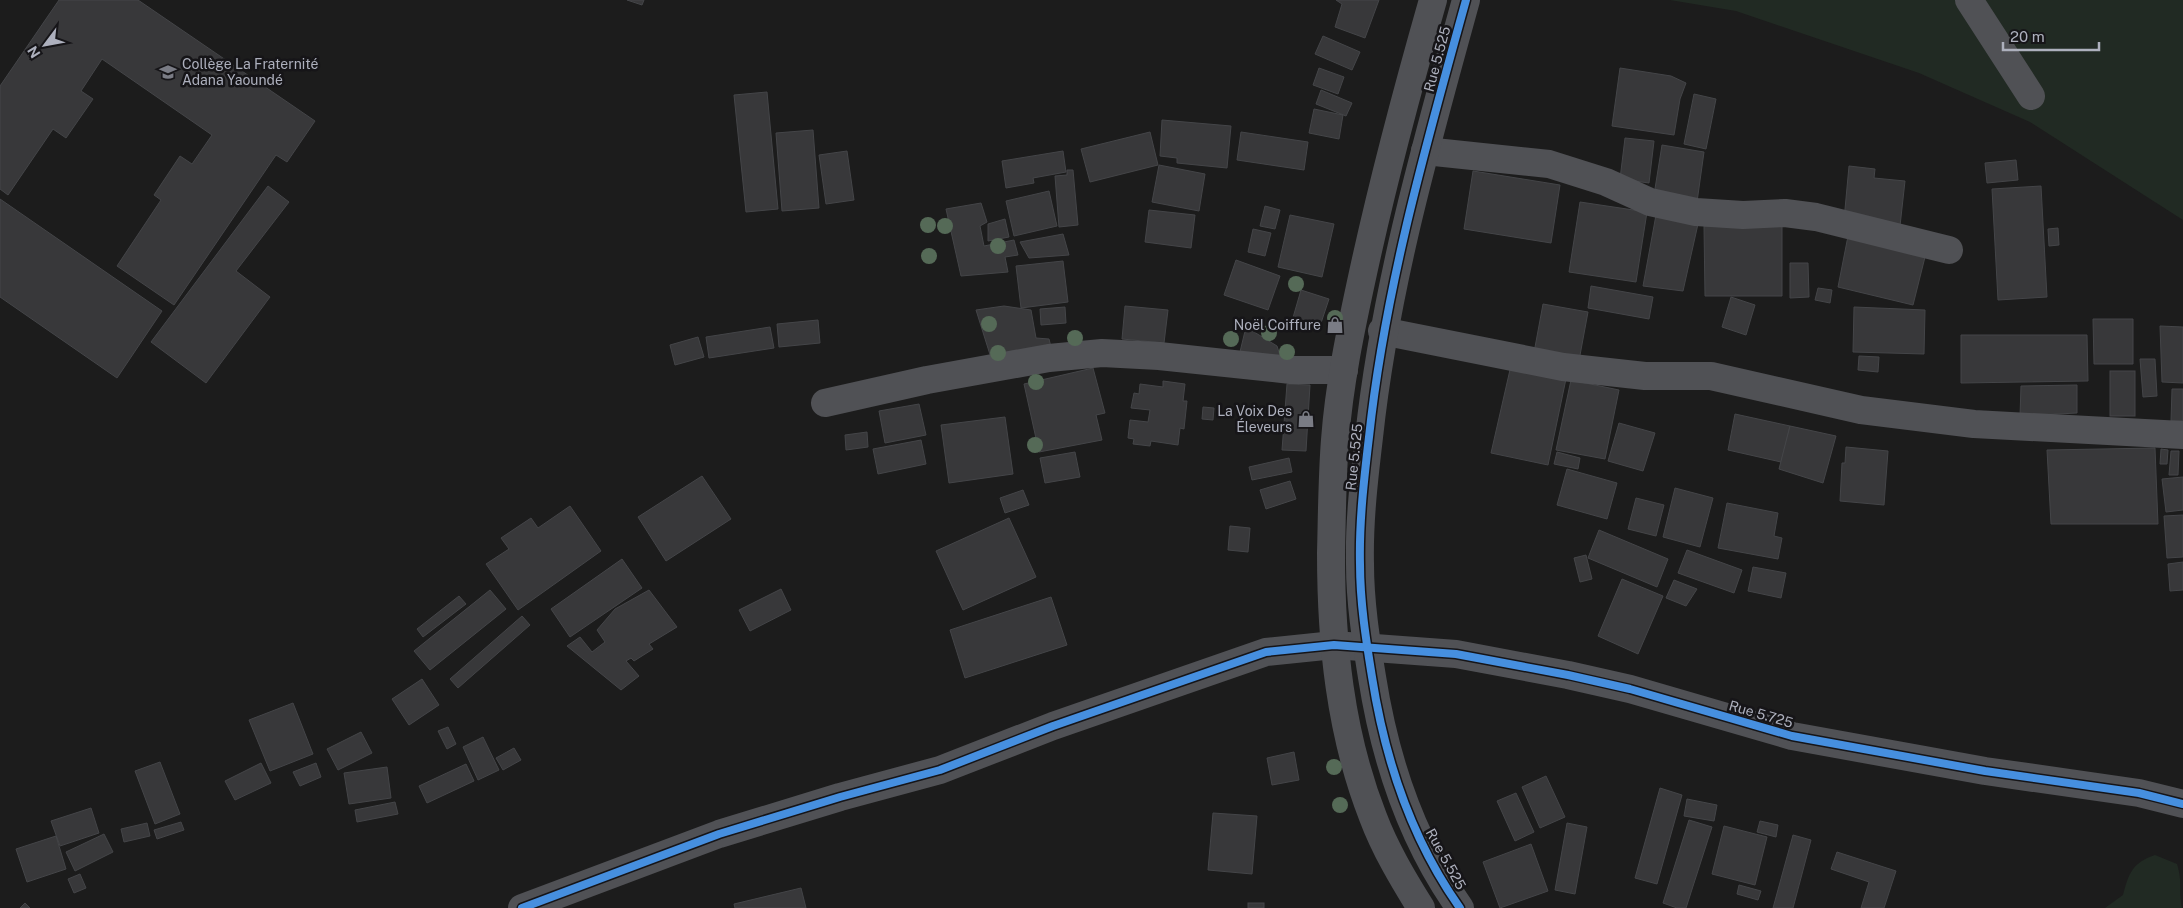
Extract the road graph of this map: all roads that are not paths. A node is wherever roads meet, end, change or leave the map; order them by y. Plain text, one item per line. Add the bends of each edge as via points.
1 (1433, 0) edge
2 (1466, 0) edge
3 (1969, 0) edge
4 (2031, 96) dead end
5 (1425, 151) junction
6 (1950, 250) dead end
7 (1382, 331) junction
8 (1344, 370) junction
9 (825, 403) dead end
10 (2183, 435) edge
11 (1334, 645) junction
12 (1367, 647) junction
13 (2183, 804) edge
14 (522, 908) edge
15 (1421, 908) edge
16 (1460, 908) edge

1 - 8 street, Rue 5.525 via 1385,174
2 - 5 street, Rue 5.525
3 - 4 street
5 - 6 street via 1549,164 1606,182 1650,202 1696,212 1785,213 1816,217
5 - 7 street, Rue 5.525
7 - 10 street via 1563,366 1645,376 1711,376 1861,410 1974,424
7 - 12 street, Rue 5.525 via 1360,518 1360,565
8 - 9 street via 1291,370 1102,353 1049,358 927,380
8 - 11 street, Rue 5.525 via 1332,496
11 - 12 street, Rue 5.725
11 - 14 street, Rue 5.725 via 1266,652 1053,726 940,770 719,834
11 - 15 street, Rue 5.525 via 1357,770 1373,817
12 - 13 street, Rue 5.725 via 1456,654 1568,675 1630,688 1792,736
12 - 16 street, Rue 5.525 via 1381,734 1404,805 1427,853

